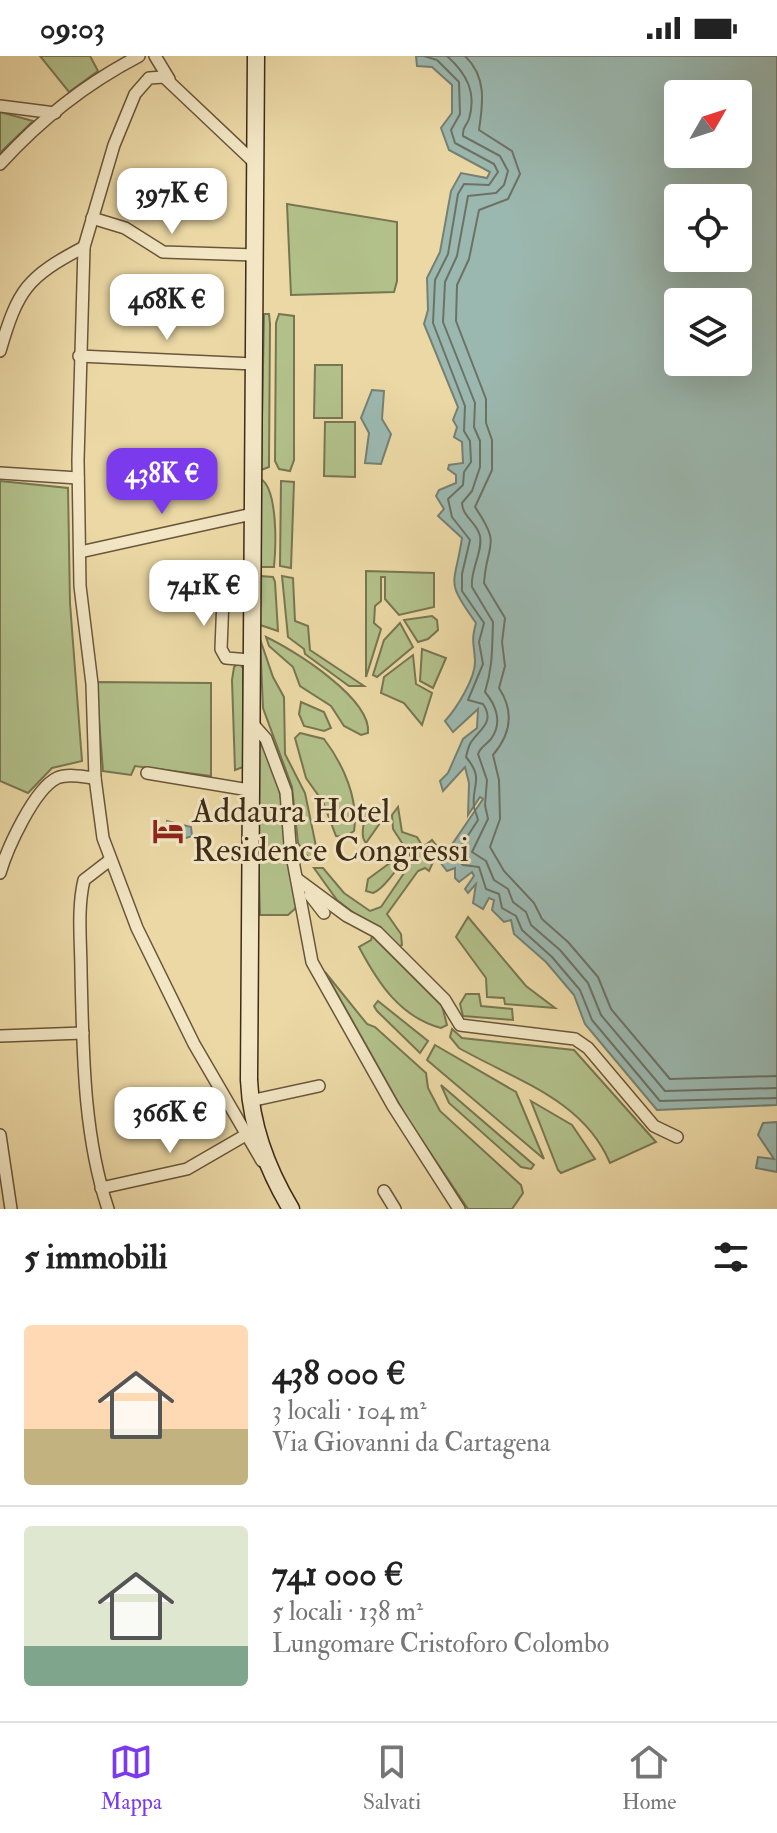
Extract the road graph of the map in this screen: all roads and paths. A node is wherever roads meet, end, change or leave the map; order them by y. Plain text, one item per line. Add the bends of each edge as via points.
1 (139, 56) edge
2 (155, 56) edge
3 (256, 56) edge
4 (170, 81) junction
5 (0, 106) edge
6 (55, 113) junction
7 (0, 164) edge
8 (256, 165) junction
9 (92, 218) junction
10 (84, 247) junction
11 (255, 255) junction
12 (0, 351) edge
13 (79, 356) junction
14 (254, 364) junction
15 (0, 473) edge
16 (78, 478) junction
17 (252, 514) junction
18 (80, 552) junction
19 (251, 580) junction
20 (250, 660) junction
21 (250, 721) junction
22 (147, 773) dead end
23 (95, 778) junction
24 (249, 790) junction
25 (110, 860) junction
26 (0, 873) edge
27 (297, 879) junction
28 (324, 913) dead end
29 (83, 1033) junction
30 (0, 1036) edge
31 (319, 1086) dead end
32 (250, 1101) junction
33 (0, 1135) edge
34 (244, 1136) junction
35 (677, 1137) dead end
36 (273, 1176) junction
37 (101, 1188) junction
38 (384, 1191) dead end
39 (11, 1209) edge
40 (108, 1209) edge
41 (291, 1209) edge
42 (395, 1209) edge
43 (459, 1209) edge

1 - 6 street
2 - 4 street
3 - 8 main road
4 - 8 street
4 - 9 street via 157,76 139,87
5 - 6 street
6 - 7 street
8 - 11 main road
9 - 10 street
9 - 11 street via 134,232 163,252
10 - 12 street via 49,266 24,289
10 - 13 street
11 - 14 main road
13 - 14 street
13 - 16 street
14 - 17 main road
15 - 16 street
16 - 18 street
17 - 18 street
17 - 19 main road
18 - 23 street
19 - 20 main road
19 - 20 street via 223,598 221,644 226,658
20 - 21 main road
21 - 24 main road
21 - 27 street via 266,739 284,782
22 - 24 street
23 - 25 street
23 - 26 street via 69,776 51,782 21,823
24 - 32 main road
25 - 29 street via 89,875 83,887
25 - 34 street via 162,981
27 - 28 street
27 - 35 street via 377,932 445,1000 463,1026 575,1039 654,1126
27 - 43 street via 316,970
29 - 30 street
29 - 37 street via 91,1141
31 - 32 street
32 - 36 main road
33 - 39 street
34 - 36 street
34 - 37 street via 187,1169
36 - 41 main road
37 - 40 street
38 - 42 street

